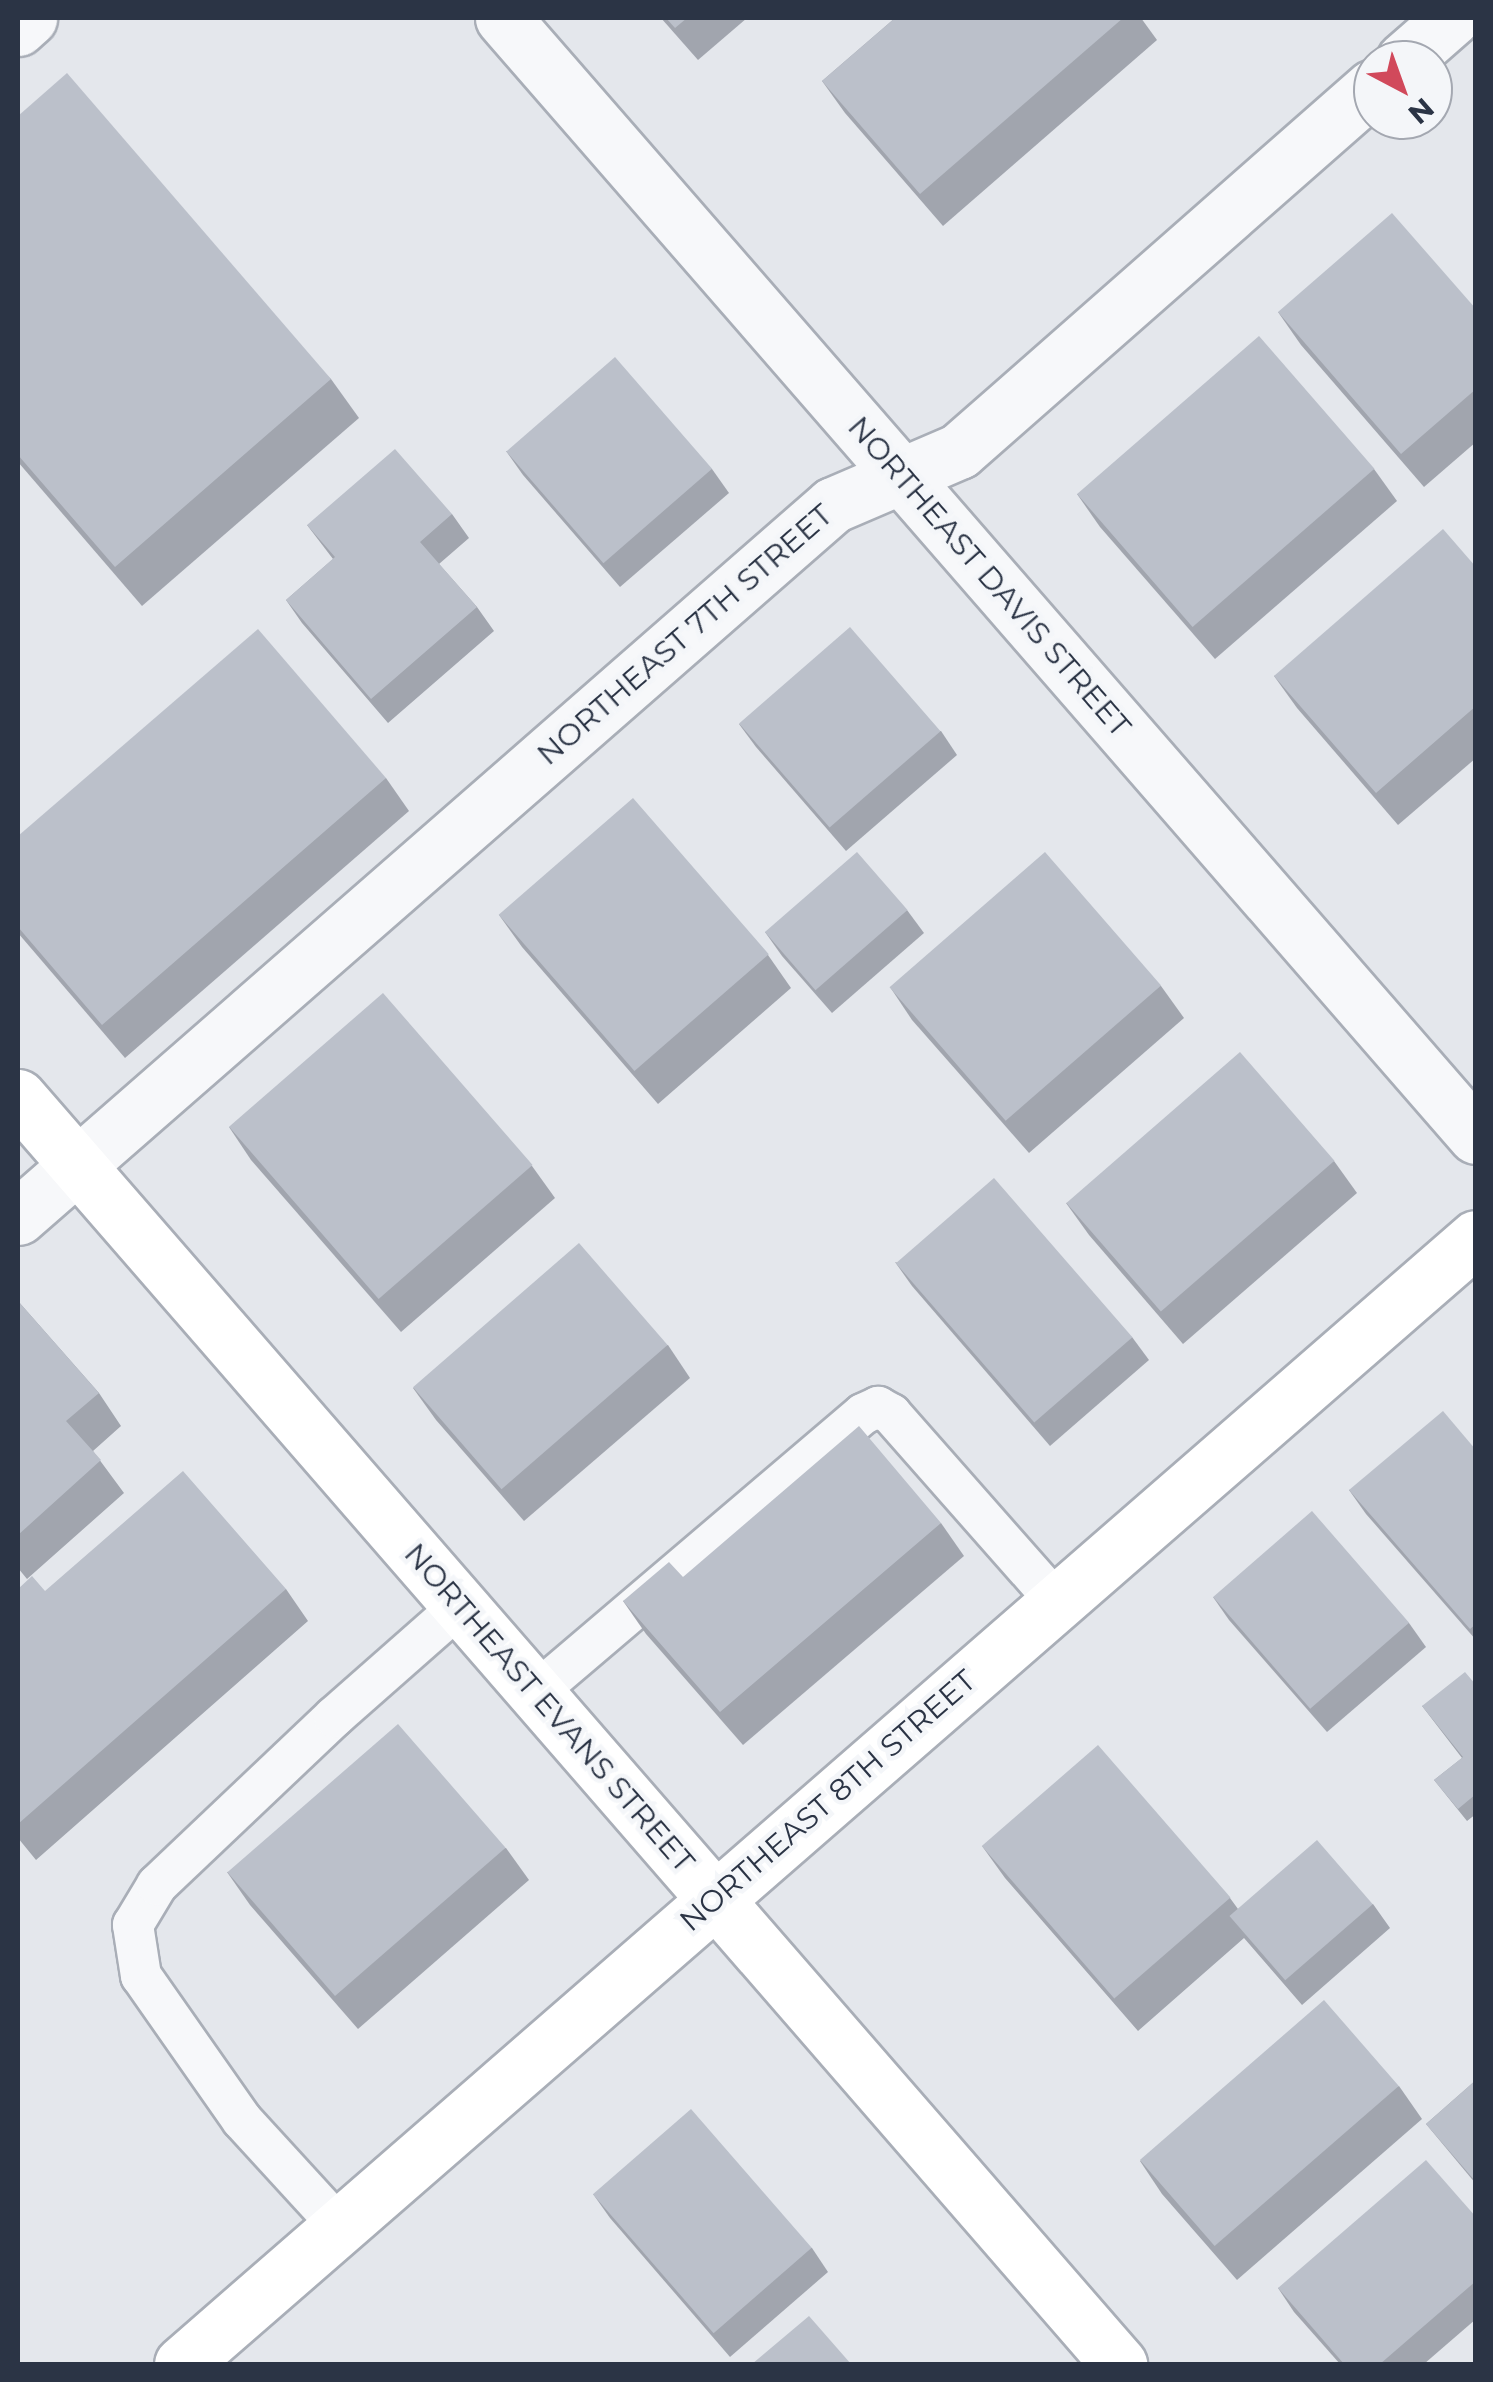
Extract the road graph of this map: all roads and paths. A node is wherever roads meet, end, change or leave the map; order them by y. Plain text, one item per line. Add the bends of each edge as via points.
1 (30, 18) edge
2 (504, 18) edge
3 (1452, 18) edge
4 (18, 28) edge
5 (1427, 40) edge
6 (1353, 105) edge
7 (902, 476) junction
8 (18, 1097) edge
9 (1476, 1136) edge
10 (77, 1165) junction
11 (18, 1217) edge
12 (1476, 1238) edge
13 (1056, 1601) junction
14 (460, 1606) junction
15 (534, 1694) junction
16 (716, 1900) junction
17 (340, 2227) junction
18 (182, 2364) edge
19 (1119, 2364) edge

1 - 4 street
2 - 7 street, NORTHEAST DAVIS STREET
3 - 5 street
6 - 7 street, NORTHEAST 7TH STREET via 959,451
7 - 9 street, NORTHEAST DAVIS STREET
7 - 10 street, NORTHEAST 7TH STREET via 832,505
8 - 10 street, NORTHEAST EVANS STREET
10 - 11 street, NORTHEAST 7TH STREET
10 - 14 street, NORTHEAST EVANS STREET
12 - 13 street, NORTHEAST 8TH STREET
13 - 15 lane via 891,1414 878,1408
13 - 16 street, NORTHEAST 8TH STREET
14 - 15 street, NORTHEAST EVANS STREET
14 - 17 lane via 157,1885 134,1925 141,1976 242,2120
15 - 16 street, NORTHEAST EVANS STREET
16 - 17 street, NORTHEAST 8TH STREET
16 - 19 street, NORTHEAST EVANS STREET
17 - 18 street, NORTHEAST 8TH STREET

